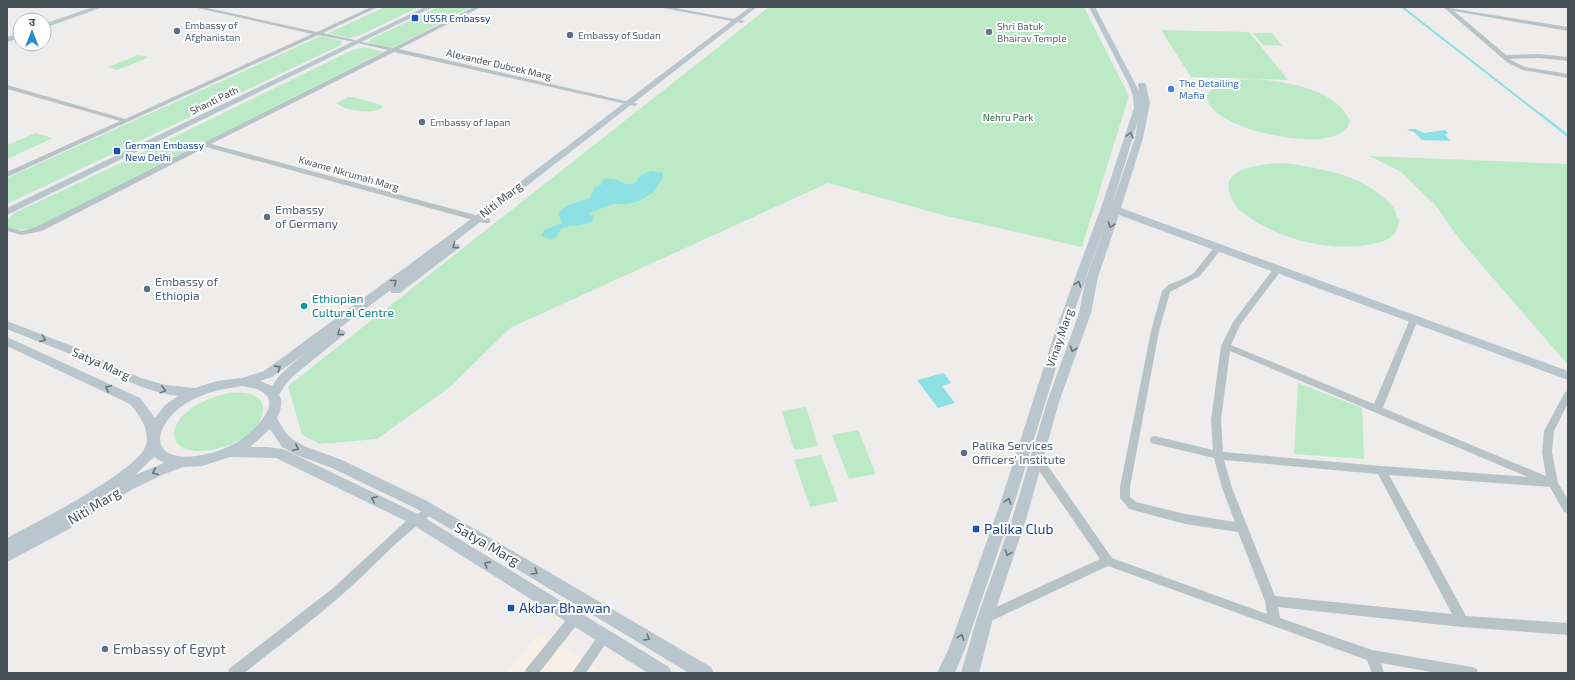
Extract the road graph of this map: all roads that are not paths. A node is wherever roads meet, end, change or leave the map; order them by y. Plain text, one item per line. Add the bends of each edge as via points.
1 (91, 7) edge
2 (100, 7) edge
3 (196, 7) edge
4 (375, 7) edge
5 (423, 7) edge
6 (430, 7) edge
7 (478, 7) edge
8 (661, 7) edge
9 (754, 7) edge
10 (762, 7) edge
11 (1092, 7) edge
12 (1099, 7) edge
13 (1447, 8) edge
14 (52, 20) edge
15 (740, 21) junction
16 (52, 23) edge
17 (1568, 29) edge
18 (318, 34) junction
19 (356, 42) junction
20 (393, 50) junction
21 (1504, 57) junction
22 (1568, 60) edge
23 (1568, 76) edge
24 (7, 87) edge
25 (632, 104) junction
26 (126, 121) junction
27 (206, 145) junction
28 (7, 175) edge
29 (7, 206) edge
30 (1111, 207) junction
31 (7, 212) edge
32 (482, 220) junction
33 (7, 229) edge
34 (1218, 248) junction
35 (1277, 270) junction
36 (1414, 319) junction
37 (7, 325) edge
38 (7, 341) edge
39 (1226, 346) junction
40 (1568, 376) edge
41 (242, 382) junction
42 (196, 392) junction
43 (1568, 394) edge
44 (273, 395) junction
45 (1377, 410) junction
46 (272, 418) junction
47 (153, 438) junction
48 (1155, 440) dead end
49 (230, 452) junction
50 (1218, 455) junction
51 (1037, 459) junction
52 (183, 462) junction
53 (1381, 470) junction
54 (1553, 483) junction
55 (1568, 509) edge
56 (430, 510) junction
57 (415, 519) junction
58 (1243, 528) junction
59 (7, 545) edge
60 (7, 556) edge
61 (1108, 560) junction
62 (1271, 601) junction
63 (575, 618) junction
64 (985, 618) junction
65 (1462, 621) junction
66 (1274, 622) junction
67 (1568, 629) edge
68 (604, 637) junction
69 (1372, 656) junction
70 (234, 673) edge
71 (531, 673) edge
72 (578, 673) edge
73 (663, 673) edge
74 (705, 673) edge
75 (946, 673) edge
76 (970, 673) edge
77 (1378, 673) edge
78 (1472, 673) edge

1 - 14 main road
2 - 16 main road
3 - 18 street, Alexander Dubcek Marg
4 - 18 street
5 - 19 main road, Shanti Path
6 - 19 main road, Shanti Path
7 - 20 street
8 - 15 street
9 - 15 main road, Niti Marg
10 - 15 main road, Niti Marg
30 -> 11 main road, Vinay Marg via 1138,108 1137,96
12 - 30 main road, Vinay Marg via 1141,82 1146,103 1139,138
13 - 17 street
13 - 21 street
15 - 25 main road, Niti Marg
18 - 19 street, Alexander Dubcek Marg
18 - 26 street
19 - 20 street, Alexander Dubcek Marg
19 - 29 main road, Shanti Path
19 - 31 main road, Shanti Path
20 - 25 street, Alexander Dubcek Marg
20 - 27 street
21 - 22 street via 1540,56
21 - 23 street via 1523,68
24 - 26 street
25 - 32 main road, Niti Marg
26 - 28 street
27 - 32 street, Kwame Nkrumah Marg
27 - 33 street via 39,229 22,232
30 - 34 main road
30 -> 51 main road, Vinay Marg via 1085,313 1053,402
75 -> 30 main road, Vinay Marg via 957,649 1007,504 1061,332
41 -> 32 main road, Niti Marg via 268,374 285,363
32 -> 44 main road, Niti Marg via 302,362 281,380
34 - 35 main road
34 - 58 street via 1195,276 1170,286 1166,291 1154,331 1129,472 1124,487 1125,498 1133,506 1185,519
35 - 36 main road
35 - 39 street via 1236,324
36 - 40 main road
36 - 45 street
37 -> 42 main road, Satya Marg via 165,391
47 -> 38 main road, Satya Marg via 148,417 134,401
39 - 45 street
39 - 50 street via 1216,420
41 - 42 main road
41 - 44 main road via 265,387
42 - 47 main road, Niti Marg via 165,413 156,426
43 - 54 street via 1549,431 1547,452
44 - 46 main road via 276,403
45 - 54 street
46 - 49 main road via 255,437
46 -> 56 main road, Satya Marg via 280,435 299,450 336,464
47 - 52 main road via 156,451 172,460
47 - 59 main road, Niti Marg via 149,454 122,478
48 - 50 street
49 - 52 main road via 206,460
57 -> 49 main road, Satya Marg via 278,453
50 - 53 street
50 - 58 street via 1227,488
51 - 61 street
51 -> 64 main road, Vinay Marg
52 -> 60 main road, Niti Marg via 133,483
53 - 54 street
53 - 65 street
54 - 55 street
56 - 57 street
56 -> 74 main road, Satya Marg
63 -> 57 main road, Satya Marg
57 - 70 street via 326,600
58 - 62 street
61 - 64 street
61 - 66 street
62 - 65 street
62 - 66 street
63 - 68 main road, Satya Marg
63 - 71 street
64 - 76 main road, Vinay Marg
65 - 67 street
66 - 69 street
68 - 72 street
68 - 73 main road, Satya Marg
69 - 77 street
69 - 78 street

